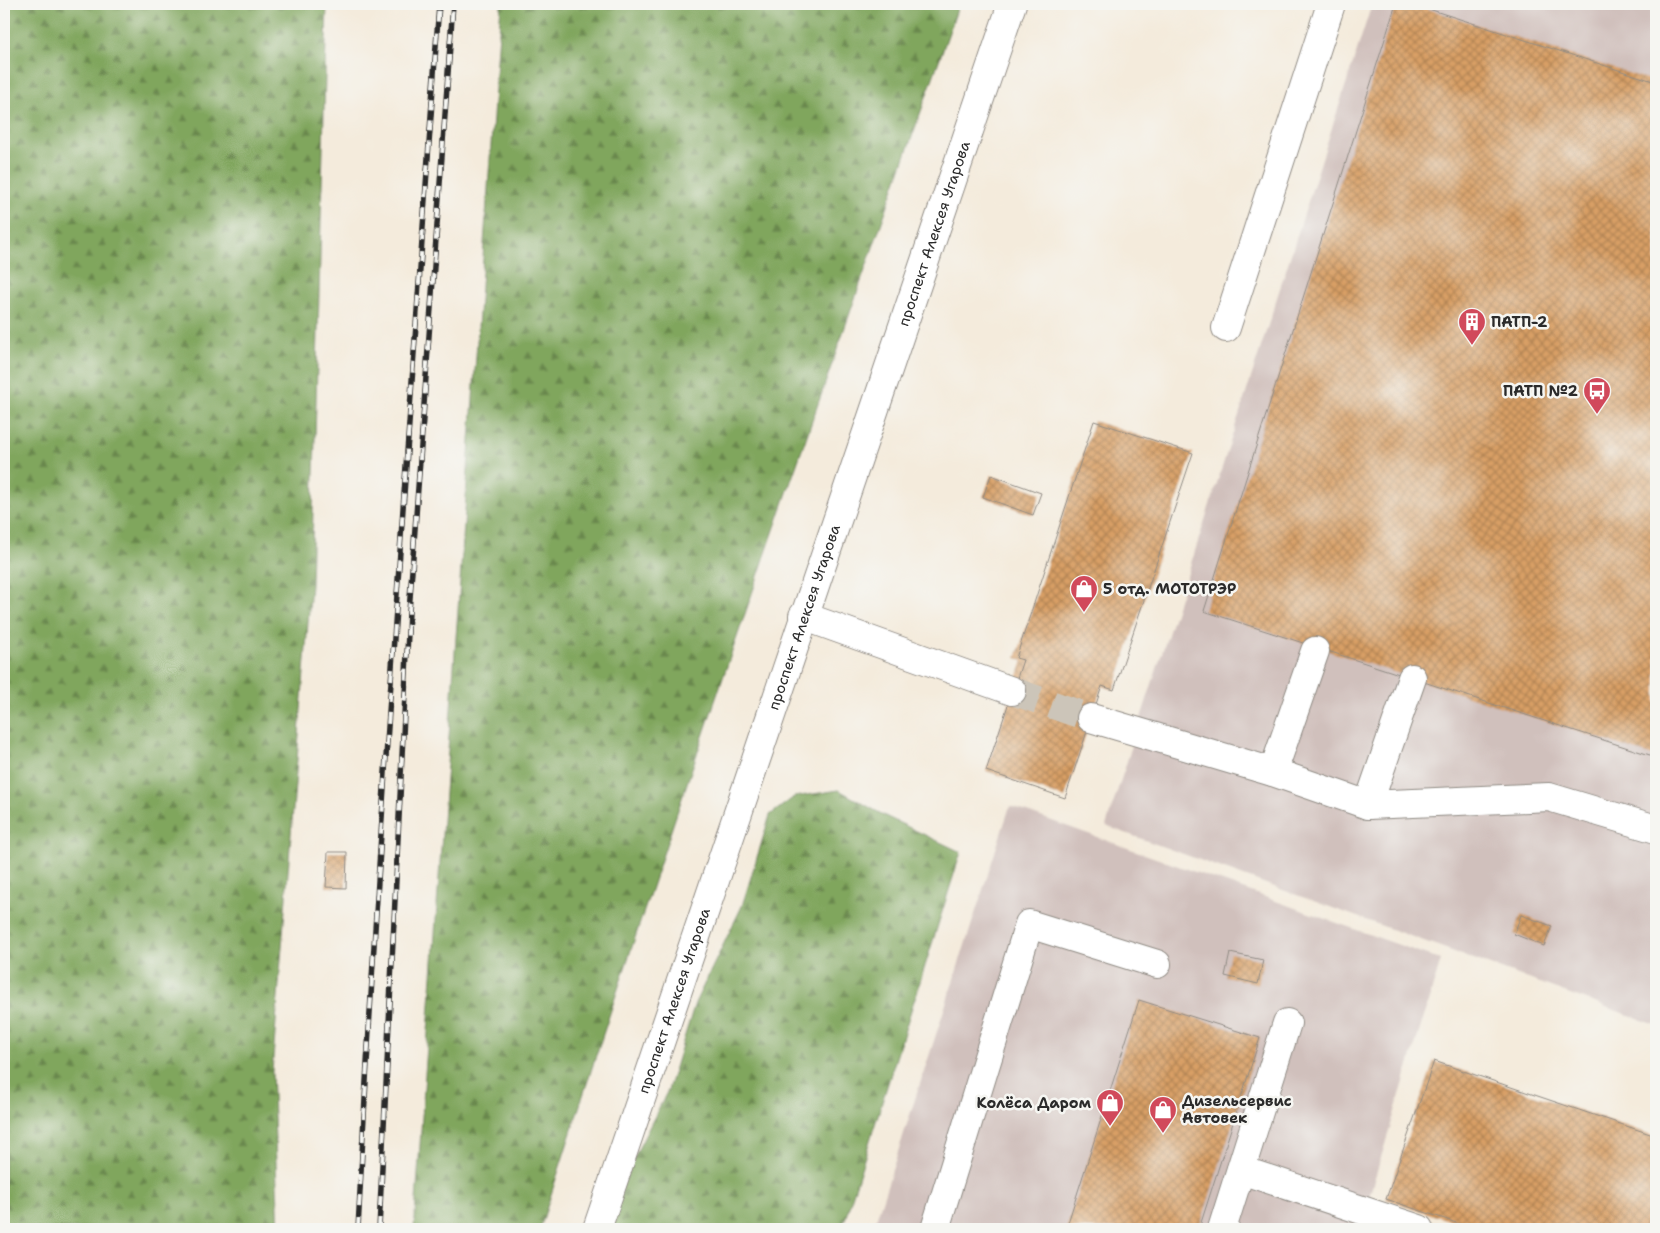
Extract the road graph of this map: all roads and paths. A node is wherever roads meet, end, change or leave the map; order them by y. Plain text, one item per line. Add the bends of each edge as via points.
1 (1012, 4) edge
2 (1331, 4) edge
3 (1226, 328) dead end
4 (803, 616) junction
5 (1315, 651) dead end
6 (1412, 678) dead end
7 (1012, 691) tunnel mouth
8 (1091, 718) tunnel mouth
9 (1274, 772) junction
10 (1368, 805) junction
11 (1656, 829) edge
12 (1157, 964) dead end
13 (1287, 1023) dead end
14 (1241, 1170) junction
15 (940, 1228) edge
16 (596, 1229) edge
17 (1222, 1229) edge
18 (1418, 1229) edge

1 - 4 street, проспект Алексея Угарова
2 - 3 street
4 - 7 street
4 - 16 street, проспект Алексея Угарова
5 - 9 street
6 - 10 street
8 - 9 street
9 - 10 street
10 - 11 street via 1549,796
12 - 15 street via 1030,924
13 - 14 street
14 - 17 street
14 - 18 street

